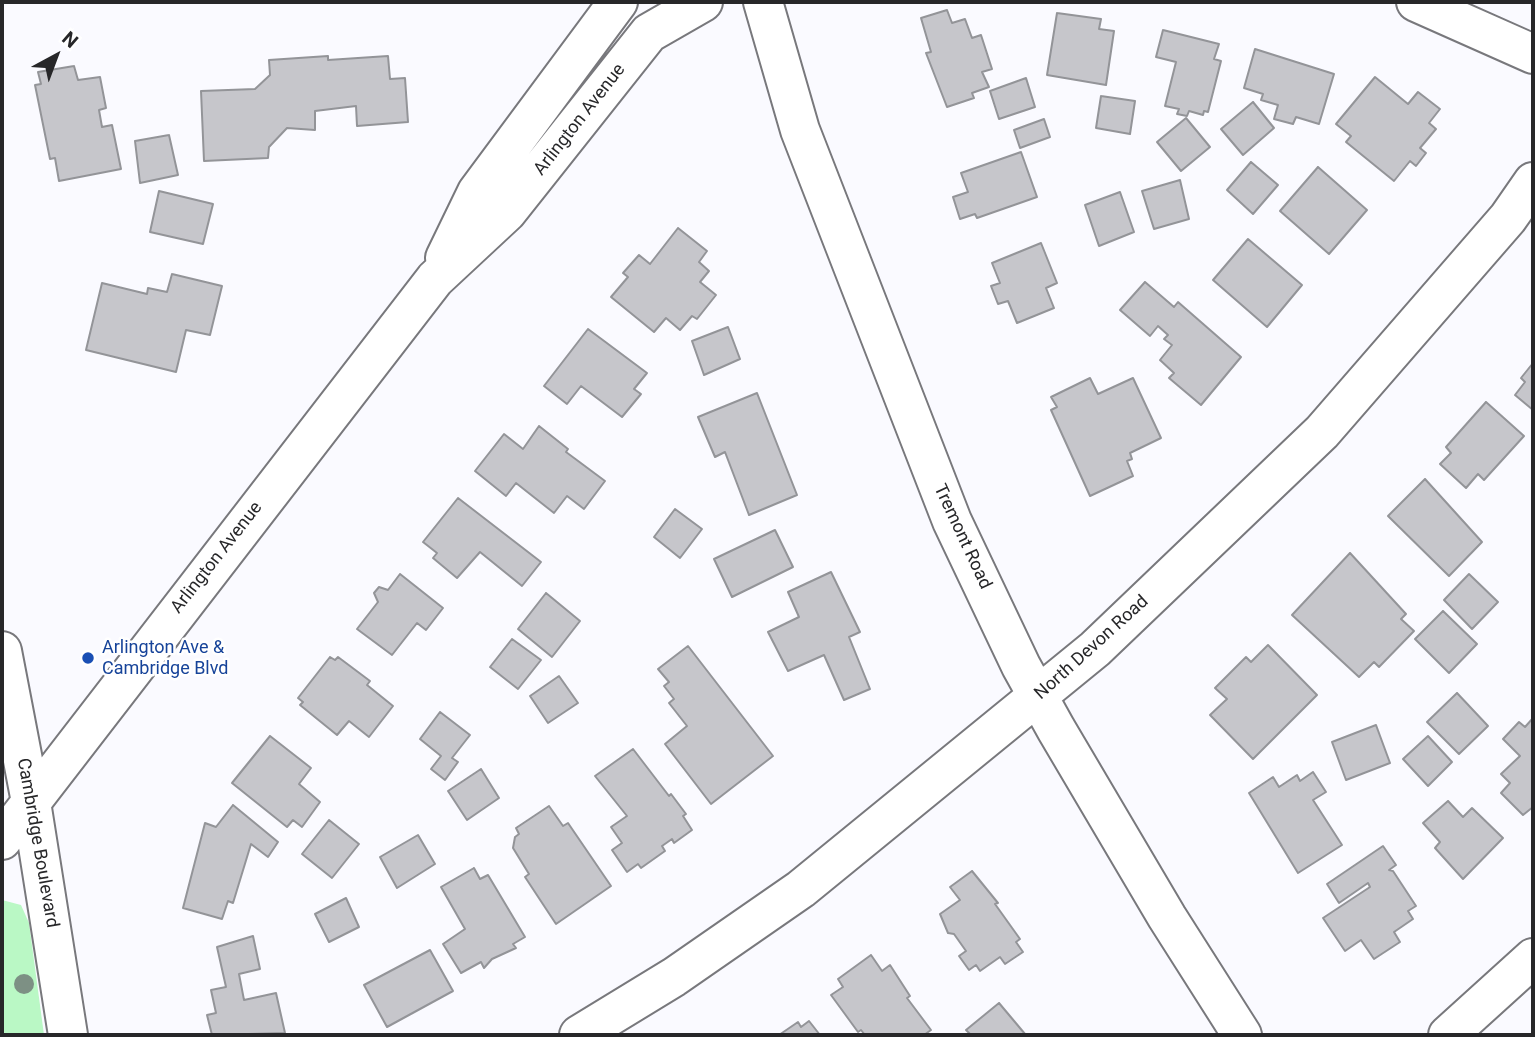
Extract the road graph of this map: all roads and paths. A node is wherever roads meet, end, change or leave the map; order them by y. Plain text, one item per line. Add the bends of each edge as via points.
1 (618, 2) edge
2 (703, 2) edge
3 (764, 2) edge
4 (1416, 2) edge
5 (1533, 54) edge
6 (1533, 182) edge
7 (435, 279) junction
8 (2, 651) edge
9 (1038, 697) junction
10 (31, 802) junction
11 (2, 840) edge
12 (1533, 958) edge
13 (68, 1035) edge
14 (579, 1035) edge
15 (1242, 1035) edge
16 (1448, 1035) edge

1 - 7 street, Arlington Avenue via 477,192
2 - 7 street, Arlington Avenue via 649,33 507,212
3 - 9 street, Tremont Road via 800,130 952,521
4 - 5 street
6 - 9 street, North Devon Road via 1508,218 1322,432 1096,649
7 - 10 street, Arlington Avenue
8 - 10 street, Cambridge Boulevard
9 - 14 street, North Devon Road via 801,889 674,977
9 - 15 street, Tremont Road via 1167,918
10 - 11 street, Arlington Avenue
10 - 13 street, Cambridge Boulevard
12 - 16 street

